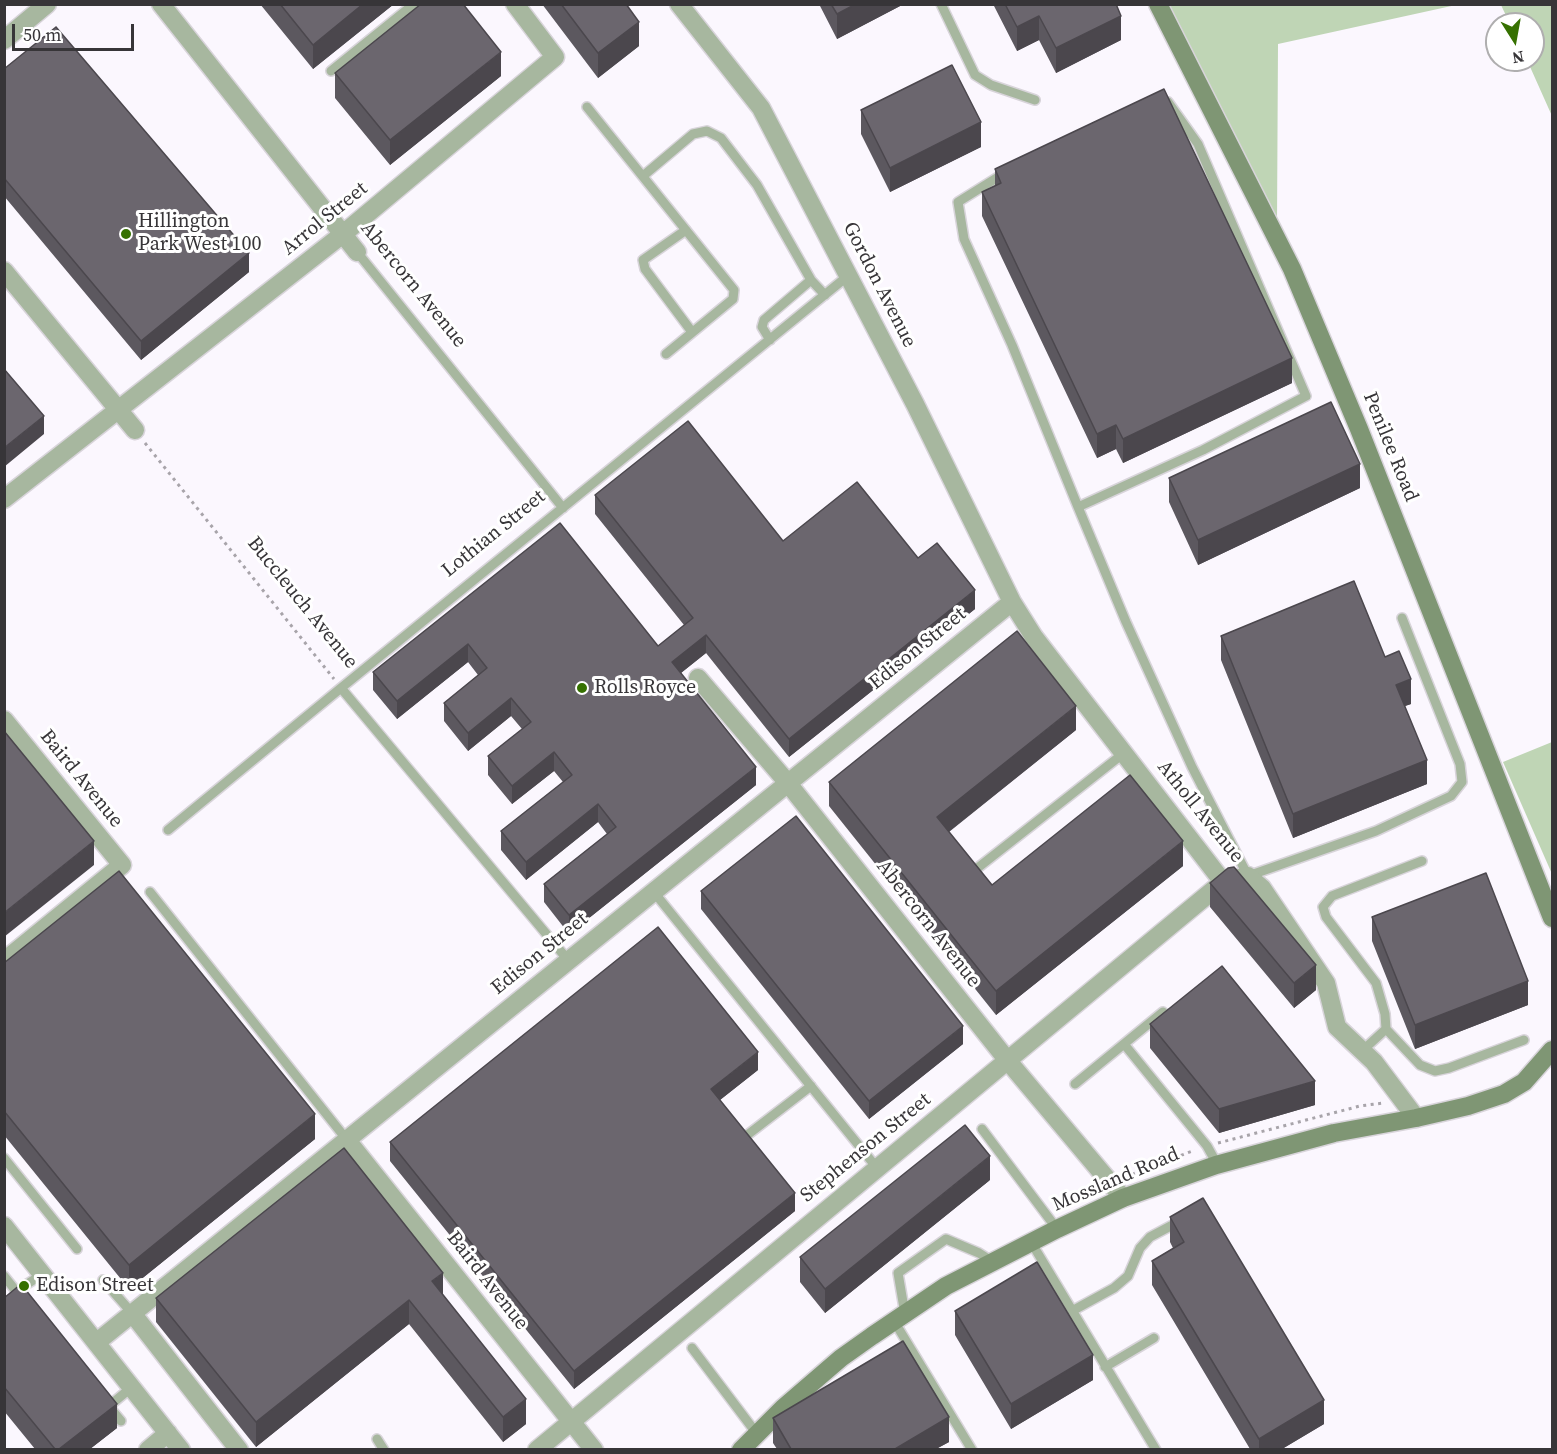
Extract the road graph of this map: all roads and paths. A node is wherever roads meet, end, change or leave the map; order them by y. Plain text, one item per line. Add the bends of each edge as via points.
1 (47, 4) edge
2 (161, 4) edge
3 (414, 4) edge
4 (515, 4) edge
5 (679, 4) edge
6 (941, 4) edge
7 (1158, 4) edge
8 (4, 40) edge
9 (331, 71) dead end
10 (1162, 94) edge
11 (1035, 100) dead end
12 (587, 107) dead end
13 (1014, 168) edge
14 (643, 176) junction
15 (686, 230) junction
16 (343, 234) junction
17 (357, 252) joint
18 (4, 271) edge
19 (849, 275) junction
20 (811, 280) junction
21 (825, 296) junction
22 (692, 332) junction
23 (770, 339) junction
24 (666, 354) dead end
25 (118, 409) junction
26 (135, 430) joint
27 (4, 499) edge
28 (1078, 507) junction
29 (563, 508) junction
30 (1011, 602) junction
31 (1402, 618) dead end
32 (698, 678) dead end
33 (341, 688) junction
34 (4, 720) edge
35 (1124, 753) junction
36 (787, 782) junction
37 (168, 830) dead end
38 (1422, 861) dead end
39 (975, 870) edge
40 (1248, 876) junction
41 (1223, 882) junction
42 (653, 891) junction
43 (150, 892) dead end
44 (1552, 918) edge
45 (4, 960) edge
46 (568, 960) junction
47 (1163, 1012) edge
48 (1386, 1029) junction
49 (1524, 1040) dead end
50 (1124, 1044) junction
51 (1362, 1050) junction
52 (1552, 1050) edge
53 (1008, 1061) junction
54 (1075, 1084) dead end
55 (811, 1086) junction
56 (1416, 1118) junction
57 (982, 1130) dead end
58 (746, 1136) edge
59 (347, 1140) junction
60 (4, 1158) edge
61 (1217, 1164) junction
62 (877, 1168) junction
63 (1123, 1198) junction
64 (1180, 1221) edge
65 (4, 1226) edge
66 (1057, 1229) junction
67 (1031, 1242) junction
68 (77, 1249) dead end
69 (993, 1262) junction
70 (43, 1274) junction
71 (4, 1276) edge
72 (103, 1280) dead end
73 (16, 1291) junction
74 (23, 1300) edge
75 (1072, 1311) junction
76 (132, 1313) junction
77 (899, 1317) junction
78 (1154, 1338) dead end
79 (96, 1342) junction
80 (692, 1348) dead end
81 (1106, 1366) junction
82 (132, 1387) junction
83 (121, 1421) dead end
84 (570, 1421) junction
85 (168, 1433) junction
86 (757, 1434) junction
87 (377, 1439) dead end
88 (148, 1449) edge
89 (181, 1449) edge
90 (239, 1449) edge
91 (384, 1449) edge
92 (537, 1449) edge
93 (594, 1449) edge
94 (742, 1449) edge
95 (972, 1449) edge
96 (1155, 1449) edge

1 - 8 street
2 - 16 street, Abercorn Avenue
3 - 9 lane
4 - 16 street, Arrol Street via 555,57
5 - 19 street, Gordon Avenue via 761,108
6 - 11 lane via 975,75 992,86
7 - 44 street, Penilee Road via 1292,269
10 - 28 lane via 1198,144 1306,396 1203,450
12 - 14 lane
13 - 28 lane via 958,202 964,239
14 - 15 lane
14 - 20 lane via 693,134 707,131 721,138 757,185
15 - 22 lane via 734,290 733,299
15 - 22 lane via 643,260 645,269
16 - 17 street, Abercorn Avenue
16 - 25 street, Arrol Street
17 - 29 lane, Abercorn Avenue
18 - 25 street
19 - 21 lane, Lothian Street
19 - 30 street, Gordon Avenue via 957,486
20 - 21 lane
20 - 23 lane via 764,320 762,327
21 - 23 lane, Lothian Street
22 - 24 lane
23 - 29 lane, Lothian Street
25 - 26 street
25 - 27 street, Arrol Street
26 - 33 path, Buccleuch Avenue
28 - 40 lane via 1192,767
29 - 33 lane, Lothian Street
30 - 35 street, Atholl Avenue via 1034,638
30 - 36 street, Edison Street
31 - 40 lane via 1460,764 1462,782 1451,796 1376,831
32 - 36 street, Abercorn Avenue
33 - 37 lane, Lothian Street
33 - 46 lane, Buccleuch Avenue
34 - 45 street, Baird Avenue via 122,865
35 - 39 lane
35 - 41 street, Atholl Avenue
36 - 42 street, Edison Street
36 - 53 street, Abercorn Avenue
38 - 48 lane via 1332,896 1323,907 1326,917 1376,983
40 - 41 street, Atholl Avenue
40 - 51 street, Atholl Avenue via 1262,888 1326,983 1337,1027
41 - 53 street, Stephenson Street
42 - 46 street, Edison Street
42 - 55 lane
43 - 59 lane
46 - 59 street, Edison Street
47 - 50 lane
48 - 49 lane via 1420,1065 1435,1071
48 - 51 lane
50 - 54 lane
50 - 61 lane via 1207,1146
51 - 56 street, Atholl Avenue
52 - 56 street, Mossland Road via 1524,1082 1504,1094
53 - 62 street, Stephenson Street
53 - 63 street, Abercorn Avenue
55 - 58 lane
55 - 62 lane
56 - 61 street, Mossland Road via 1334,1133
57 - 66 lane
59 - 76 street, Edison Street
59 - 84 street, Baird Avenue
60 - 68 lane
61 - 63 street, Mossland Road
62 - 84 street, Stephenson Street
63 - 66 street, Mossland Road
64 - 75 lane via 1150,1237 1140,1248 1128,1276 1114,1288
65 - 70 street
66 - 67 street, Mossland Road
67 - 69 street, Mossland Road
67 - 75 lane
69 - 77 street, Mossland Road via 946,1286
69 - 77 lane via 946,1239 898,1273
70 - 73 lane
70 - 79 street
71 - 73 lane
72 - 76 lane
73 - 74 lane
75 - 81 lane
76 - 79 street, Edison Street
76 - 90 street
77 - 86 street, Mossland Road via 841,1358
77 - 95 lane
78 - 81 lane
79 - 82 street
80 - 86 lane
81 - 96 lane
82 - 83 lane via 106,1403
82 - 85 street
84 - 92 street, Stephenson Street
84 - 93 street, Baird Avenue
85 - 88 street
85 - 89 street
86 - 94 street, Mossland Road
87 - 91 lane

